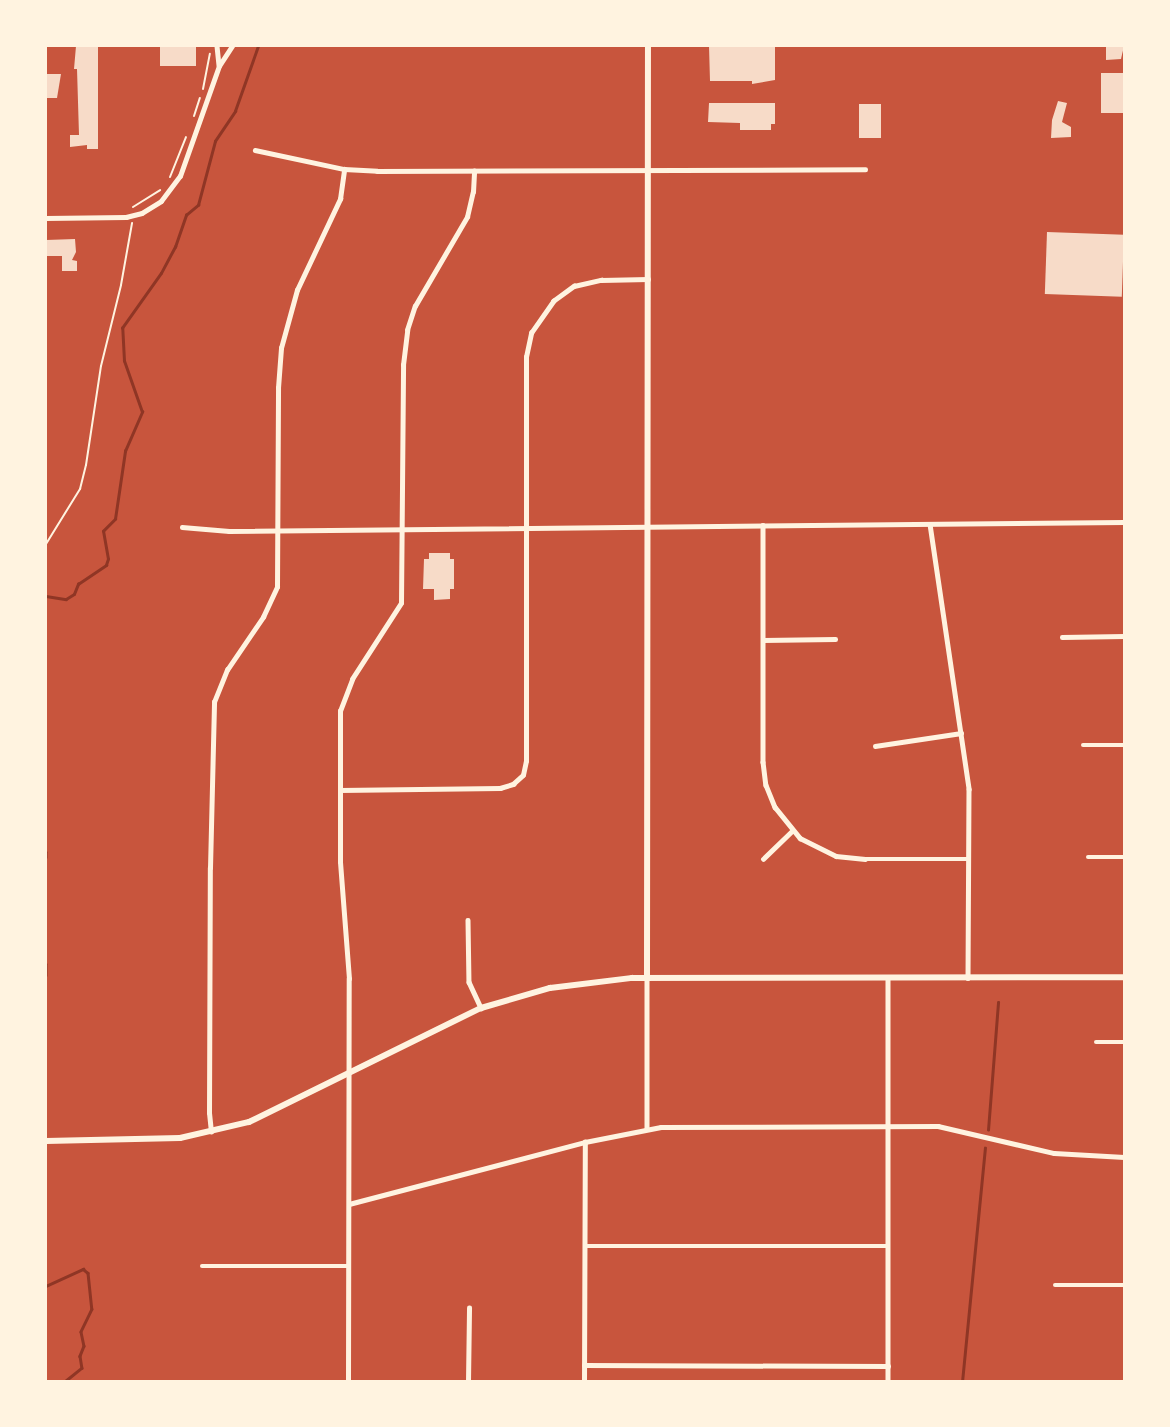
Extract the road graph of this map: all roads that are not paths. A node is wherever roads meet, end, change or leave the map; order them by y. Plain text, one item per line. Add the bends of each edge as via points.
1 (217, 46) edge
2 (232, 46) edge
3 (648, 46) edge
4 (219, 66) junction
5 (255, 149) dead end
6 (344, 169) junction
7 (865, 169) dead end
8 (474, 171) junction
9 (648, 171) junction
10 (46, 218) edge
11 (649, 279) junction
12 (1125, 522) edge
13 (930, 524) junction
14 (763, 525) junction
15 (648, 526) junction
16 (182, 527) dead end
17 (526, 528) junction
18 (404, 529) junction
19 (279, 530) junction
20 (1062, 636) dead end
21 (1125, 636) edge
22 (835, 639) dead end
23 (763, 640) junction
24 (961, 733) junction
25 (1083, 745) dead end
26 (1125, 745) edge
27 (875, 746) dead end
28 (340, 790) junction
29 (792, 831) junction
30 (1088, 857) dead end
31 (1125, 857) edge
32 (763, 859) dead end
33 (969, 859) junction
34 (468, 920) dead end
35 (1125, 977) edge
36 (647, 978) junction
37 (968, 978) junction
38 (888, 979) junction
39 (481, 1008) junction
40 (1096, 1042) dead end
41 (1125, 1042) edge
42 (349, 1073) junction
43 (888, 1125) junction
44 (647, 1128) junction
45 (212, 1132) junction
46 (46, 1141) edge
47 (585, 1142) junction
48 (1125, 1157) edge
49 (349, 1204) junction
50 (584, 1245) junction
51 (888, 1246) junction
52 (202, 1266) dead end
53 (348, 1266) junction
54 (1055, 1285) dead end
55 (1125, 1285) edge
56 (469, 1308) dead end
57 (584, 1365) junction
58 (888, 1366) junction
59 (348, 1381) edge
60 (468, 1381) edge
61 (584, 1381) edge
62 (888, 1381) edge

1 - 4 street
2 - 4 street
3 - 9 street
4 - 10 street via 180,176 161,201 126,217
5 - 6 street
6 - 8 street
6 - 19 street via 334,215 297,290 285,329 278,388
7 - 9 street
8 - 9 street
8 - 18 street via 467,217 415,306 407,330
9 - 11 street
11 - 15 street
11 - 17 street via 574,286 553,301 536,323 526,357
12 - 13 street
13 - 14 street
13 - 24 street
14 - 15 street
14 - 23 street
15 - 17 street
15 - 36 street
16 - 19 street
17 - 18 street
17 - 28 street via 523,775 500,788
18 - 19 street
18 - 28 street via 401,603 342,700
19 - 45 street via 277,587 220,682 212,715
20 - 21 street
22 - 23 street
23 - 29 street via 764,774 775,807
24 - 27 street
24 - 33 street via 969,789
25 - 26 street
28 - 42 street
29 - 32 street
29 - 33 street via 810,845 849,859
30 - 31 street
33 - 37 street
34 - 39 street via 470,982
35 - 37 street
36 - 38 street
36 - 39 street via 550,988
36 - 44 street
37 - 38 street
38 - 43 street
39 - 42 street
40 - 41 street
42 - 45 street via 249,1122
42 - 49 street
43 - 44 street
43 - 48 street via 955,1129 1071,1156
43 - 51 street
44 - 47 street
45 - 46 street via 161,1140
47 - 49 street
47 - 50 street
49 - 53 street
50 - 51 street
50 - 57 street
51 - 58 street
52 - 53 street
53 - 59 street
54 - 55 street
56 - 60 street
57 - 58 street
57 - 61 street
58 - 62 street

